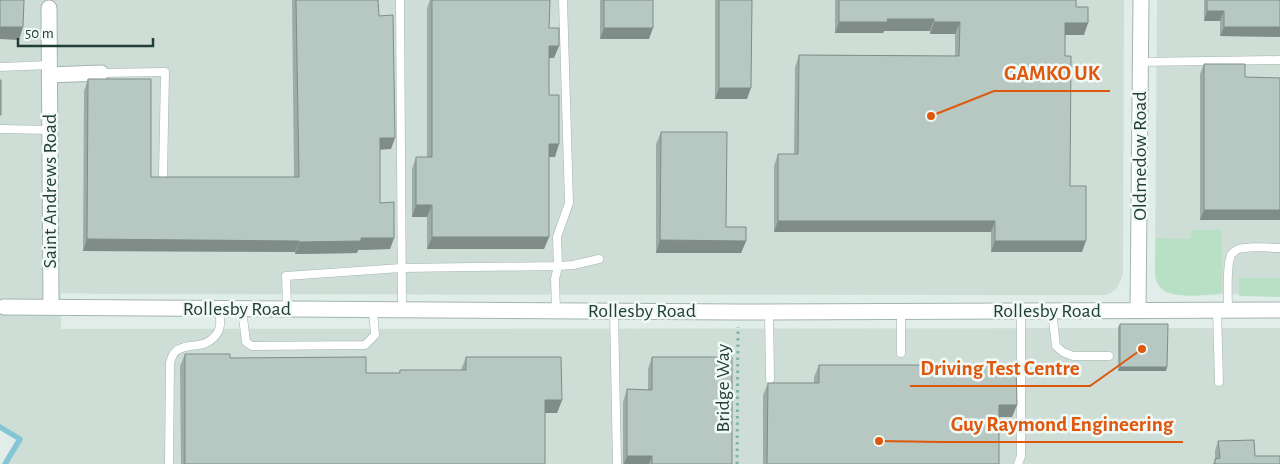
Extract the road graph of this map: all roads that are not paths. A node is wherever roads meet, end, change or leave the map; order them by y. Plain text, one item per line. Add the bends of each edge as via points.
1 (400, 0) edge
2 (563, 0) edge
3 (1141, 0) edge
4 (49, 8) dead end
5 (1280, 60) edge
6 (1140, 62) junction
7 (0, 67) edge
8 (50, 70) junction
9 (101, 74) joint
10 (0, 129) edge
11 (50, 130) junction
12 (163, 176) edge
13 (1280, 248) edge
14 (599, 259) dead end
15 (558, 266) junction
16 (401, 268) junction
17 (4, 307) dead end
18 (51, 307) junction
19 (218, 308) junction
20 (242, 308) junction
21 (287, 309) junction
22 (373, 310) junction
23 (402, 310) junction
24 (1223, 310) junction
25 (1280, 310) edge
26 (556, 311) junction
27 (614, 311) junction
28 (1021, 311) junction
29 (1052, 311) junction
30 (1138, 311) junction
31 (769, 312) junction
32 (900, 312) junction
33 (901, 353) dead end
34 (1109, 356) dead end
35 (770, 379) dead end
36 (1220, 382) dead end
37 (169, 464) edge
38 (617, 464) edge
39 (1018, 464) edge

1 - 16 lane
2 - 15 lane via 569,203 557,237
3 - 6 street, Oldmedow Road
4 - 8 street, Saint Andrews Road
5 - 6 lane
6 - 30 street, Oldmedow Road
7 - 8 lane
8 - 9 street
8 - 11 street, Saint Andrews Road
9 - 12 lane via 165,72
10 - 11 lane
11 - 18 street, Saint Andrews Road
13 - 24 lane via 1244,248 1232,254
14 - 15 lane
15 - 16 lane
15 - 26 lane
16 - 21 lane via 286,276
16 - 23 lane
17 - 18 street, Rollesby Road
18 - 19 street, Rollesby Road
19 - 20 street, Rollesby Road
19 - 37 lane via 220,325 213,339 181,349 174,353 170,363
20 - 21 street, Rollesby Road
20 - 22 lane via 246,342 252,346 365,345 374,335
21 - 22 street, Rollesby Road
22 - 23 street, Rollesby Road
23 - 26 street, Rollesby Road
24 - 25 street, Rollesby Road
24 - 30 street, Rollesby Road
24 - 36 lane
26 - 27 street, Rollesby Road
27 - 31 street, Rollesby Road
27 - 38 lane
28 - 29 street, Rollesby Road
28 - 32 street, Rollesby Road
28 - 39 lane via 1021,456
29 - 30 street, Rollesby Road
29 - 34 lane via 1056,346 1063,352 1073,356
31 - 32 street, Rollesby Road
31 - 35 lane
32 - 33 lane

